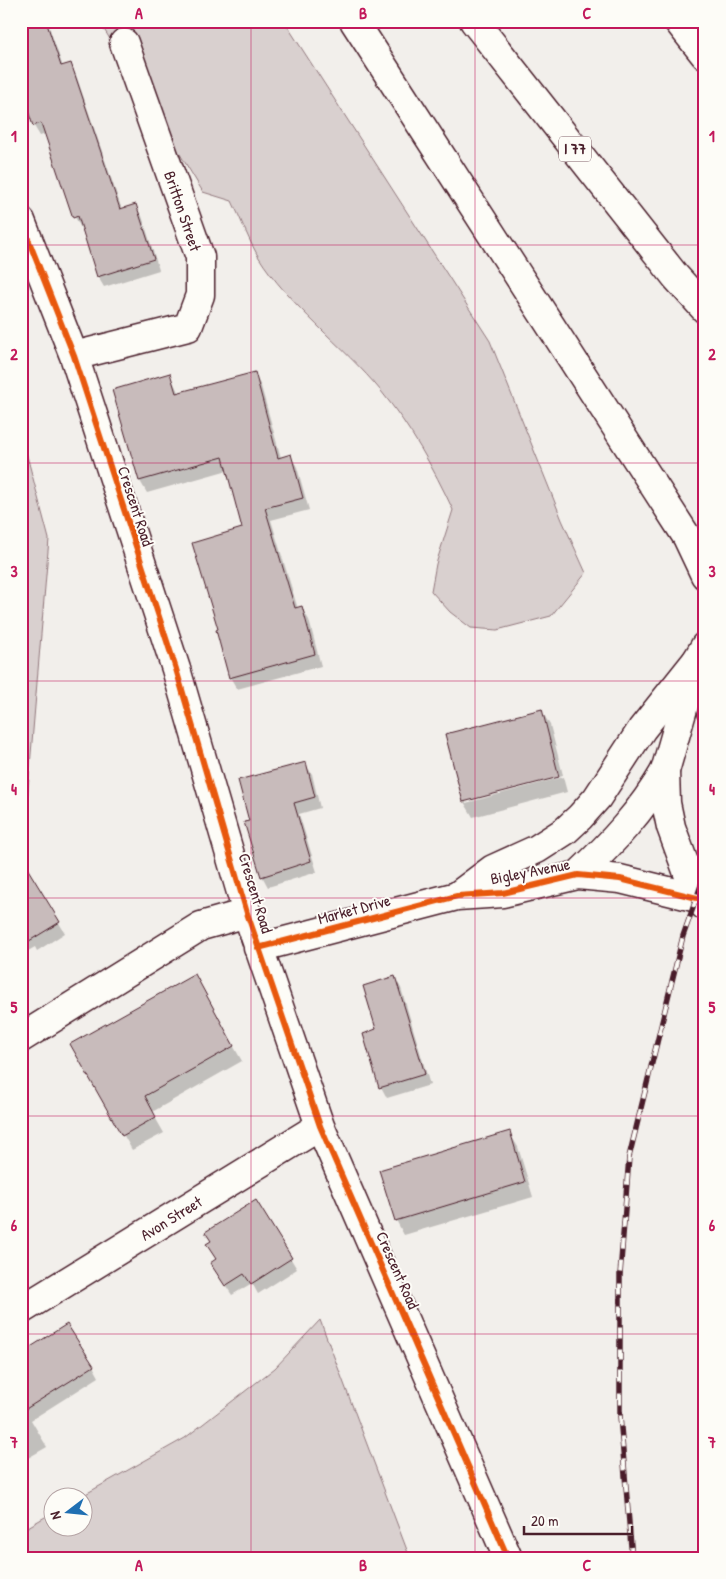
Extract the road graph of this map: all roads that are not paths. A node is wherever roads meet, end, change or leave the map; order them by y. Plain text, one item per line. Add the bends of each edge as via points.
1 (354, 21) edge
2 (474, 21) edge
3 (678, 21) edge
4 (124, 43) dead end
5 (705, 55) edge
6 (21, 221) edge
7 (705, 309) edge
8 (74, 356) junction
9 (696, 546) edge
10 (705, 576) edge
11 (701, 653) edge
12 (665, 771) junction
13 (578, 875) junction
14 (457, 896) junction
15 (701, 902) edge
16 (247, 913) junction
17 (258, 948) junction
18 (21, 1038) edge
19 (320, 1126) junction
20 (21, 1310) edge
21 (508, 1558) edge

1 - 9 main road
2 - 7 main road, I 77 via 676,278
3 - 5 main road
4 - 8 main road, Britton Street via 200,256 200,295 188,328
6 - 8 main road, Crescent Road
8 - 16 main road, Crescent Road via 176,670
9 - 10 main road
11 - 12 main road
11 - 14 main road via 580,817 565,831 493,869
12 - 13 main road via 649,800 630,823
12 - 15 main road, Bigley Avenue via 671,827
13 - 14 main road, Bigley Avenue via 503,893
13 - 15 main road, Bigley Avenue via 620,879
14 - 17 main road, Market Drive
16 - 17 main road, Crescent Road
16 - 18 main road via 201,926
17 - 19 main road, Crescent Road
19 - 20 main road, Avon Street
19 - 21 main road, Crescent Road

